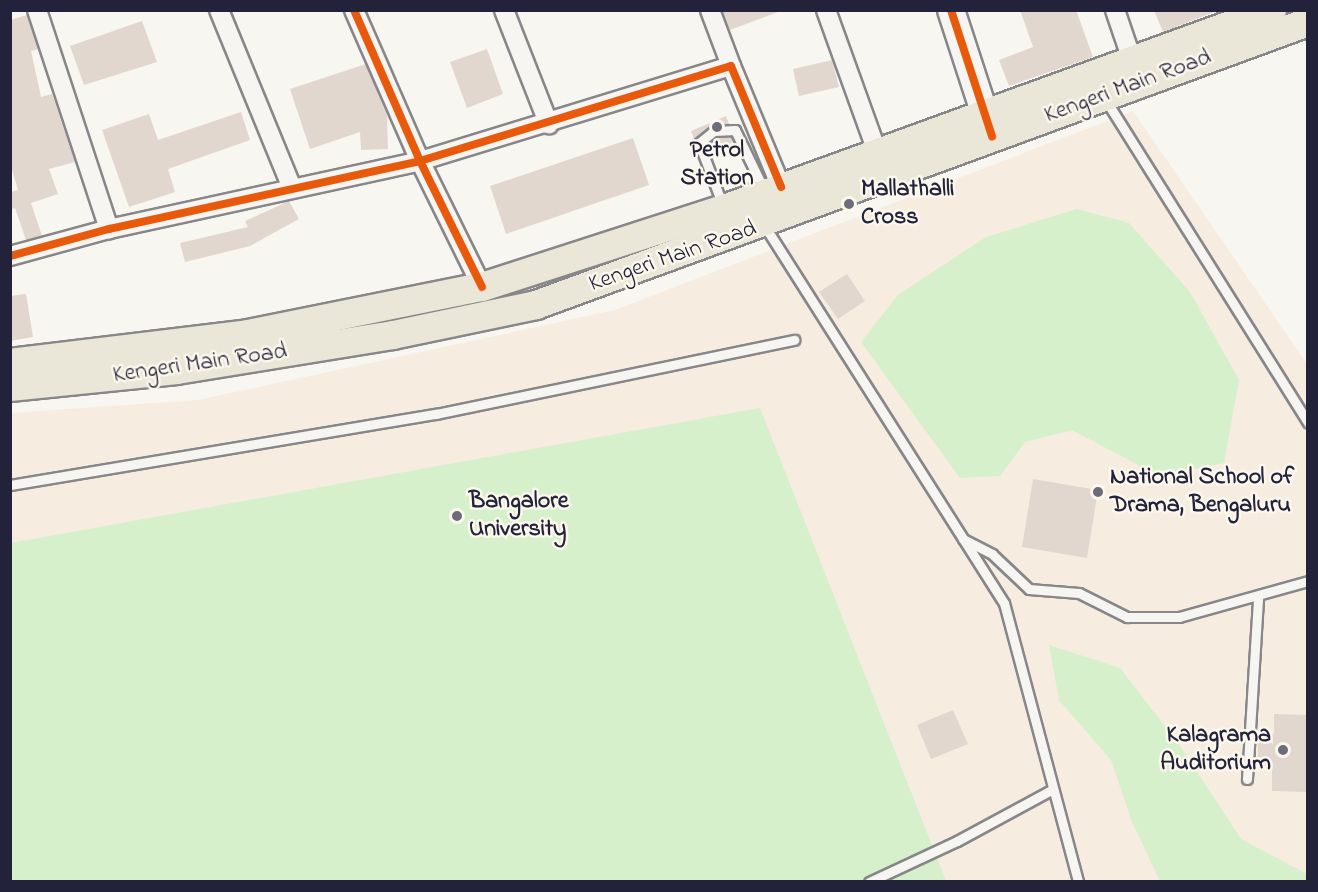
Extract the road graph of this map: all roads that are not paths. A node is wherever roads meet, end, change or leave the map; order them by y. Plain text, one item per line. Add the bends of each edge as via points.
1 (37, 10) edge
2 (219, 10) edge
3 (354, 10) edge
4 (504, 10) edge
5 (710, 10) edge
6 (826, 10) edge
7 (951, 10) edge
8 (1115, 10) edge
9 (1272, 10) edge
10 (1308, 22) edge
11 (1132, 60) junction
12 (731, 66) junction
13 (1104, 97) junction
14 (988, 124) junction
15 (549, 125) junction
16 (877, 152) junction
17 (420, 161) junction
18 (292, 188) junction
19 (773, 190) junction
20 (724, 209) junction
21 (764, 225) junction
22 (109, 229) junction
23 (10, 256) edge
24 (482, 287) junction
25 (794, 340) dead end
26 (10, 363) edge
27 (10, 387) edge
28 (1308, 423) edge
29 (10, 485) edge
30 (961, 538) junction
31 (1308, 581) edge
32 (1258, 598) junction
33 (1247, 779) dead end
34 (1053, 789) junction
35 (869, 882) edge
36 (1078, 882) edge

1 - 22 street
2 - 18 street
3 - 17 street
4 - 15 street
5 - 12 street
6 - 16 street
7 - 14 street
8 - 11 street
9 - 11 main road, Kengeri Main Road
10 - 13 main road, Kengeri Main Road
11 - 14 main road, Kengeri Main Road
12 - 15 street
12 - 19 street
13 - 14 main road, Kengeri Main Road
13 - 28 lane
14 - 16 main road, Kengeri Main Road
14 - 21 main road, Kengeri Main Road
15 - 17 street
16 - 19 main road, Kengeri Main Road
17 - 18 street
17 - 24 street
18 - 22 street
19 - 20 main road, Kengeri Main Road
19 - 20 lane via 740,137 724,127 704,135 699,143
20 - 24 main road, Kengeri Main Road
21 - 27 main road, Kengeri Main Road via 536,305 393,335 177,370
21 - 30 lane
22 - 23 street
24 - 26 main road, Kengeri Main Road via 248,334
25 - 29 lane via 435,414
30 - 32 lane via 992,554 1029,589 1079,593 1127,617 1179,617
30 - 34 lane via 1004,603
31 - 32 lane
32 - 33 lane
34 - 35 lane via 957,841
34 - 36 lane

